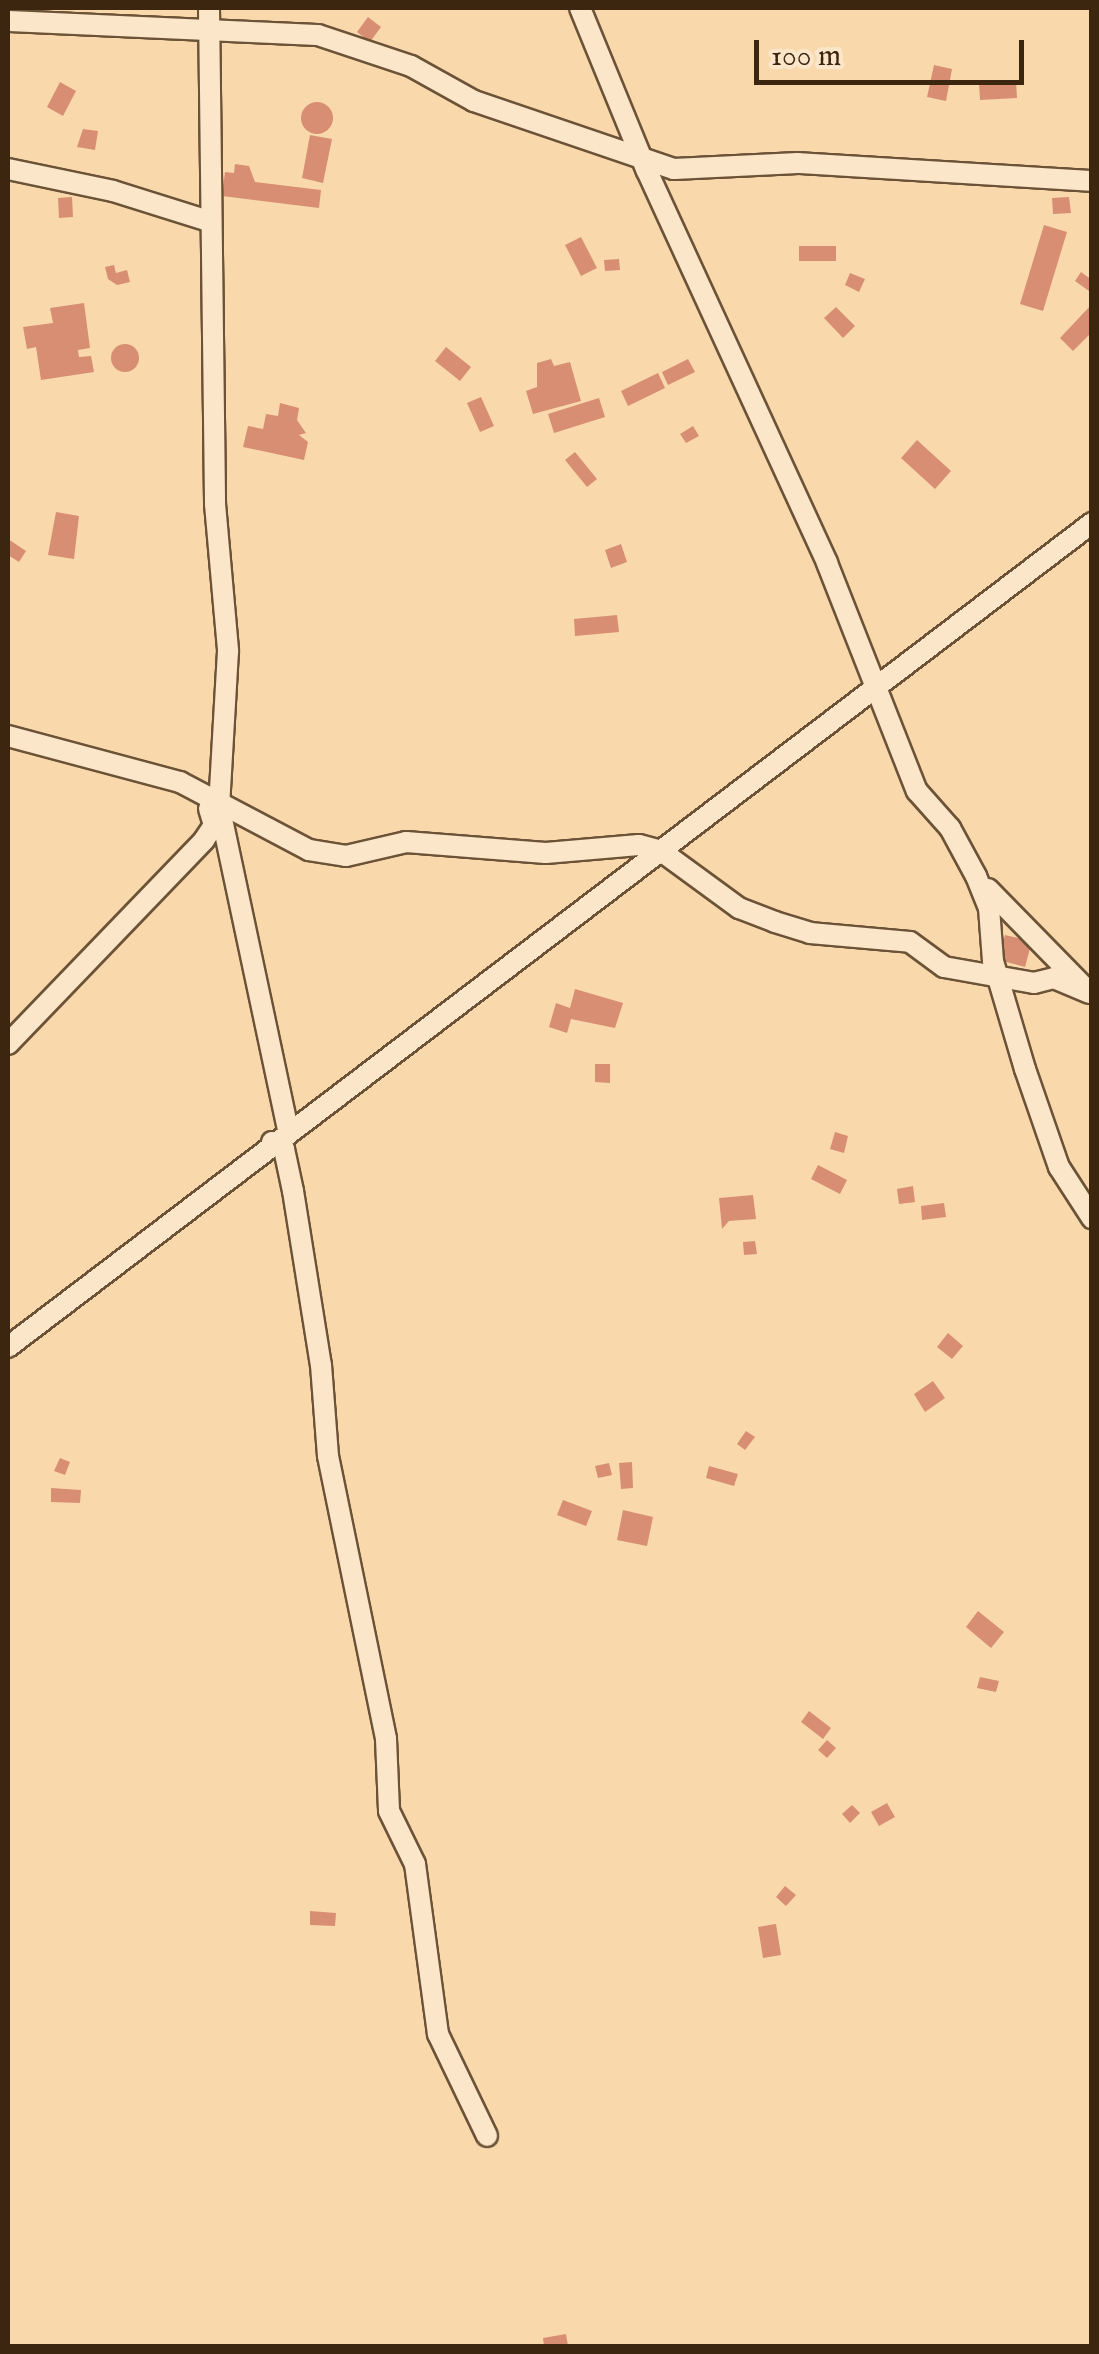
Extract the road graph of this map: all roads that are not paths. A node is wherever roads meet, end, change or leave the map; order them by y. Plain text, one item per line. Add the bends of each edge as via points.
1 (580, 8) edge
2 (209, 16) edge
3 (8, 21) edge
4 (642, 160) junction
5 (8, 169) edge
6 (1092, 181) edge
7 (208, 222) junction
8 (1092, 523) edge
9 (874, 688) junction
10 (8, 736) edge
11 (213, 801) junction
12 (661, 851) junction
13 (976, 876) junction
14 (996, 974) junction
15 (1090, 994) edge
16 (8, 1044) edge
17 (280, 1136) junction
18 (1092, 1218) edge
19 (8, 1347) edge
20 (487, 2136) dead end

1 - 4 street
2 - 3 street
2 - 4 street via 318,35
2 - 7 street
4 - 6 street via 690,169 798,163
4 - 9 street via 746,377
5 - 7 street via 113,191
7 - 11 street via 214,504 228,652
8 - 9 street
9 - 12 street
9 - 13 street via 917,791 950,828
10 - 11 street via 160,776
11 - 12 street via 284,841 346,856 435,842 476,851 639,845
11 - 16 street via 214,825 204,840
11 - 17 street
12 - 14 street via 739,908 776,922 810,933 910,942 944,967
12 - 17 street
13 - 14 street via 989,908
13 - 15 street
14 - 15 street via 1034,983 1054,978
14 - 18 street via 1059,1168
17 - 19 street
17 - 20 street via 321,1365 328,1456 386,1739 389,1811 415,1864 438,2034

